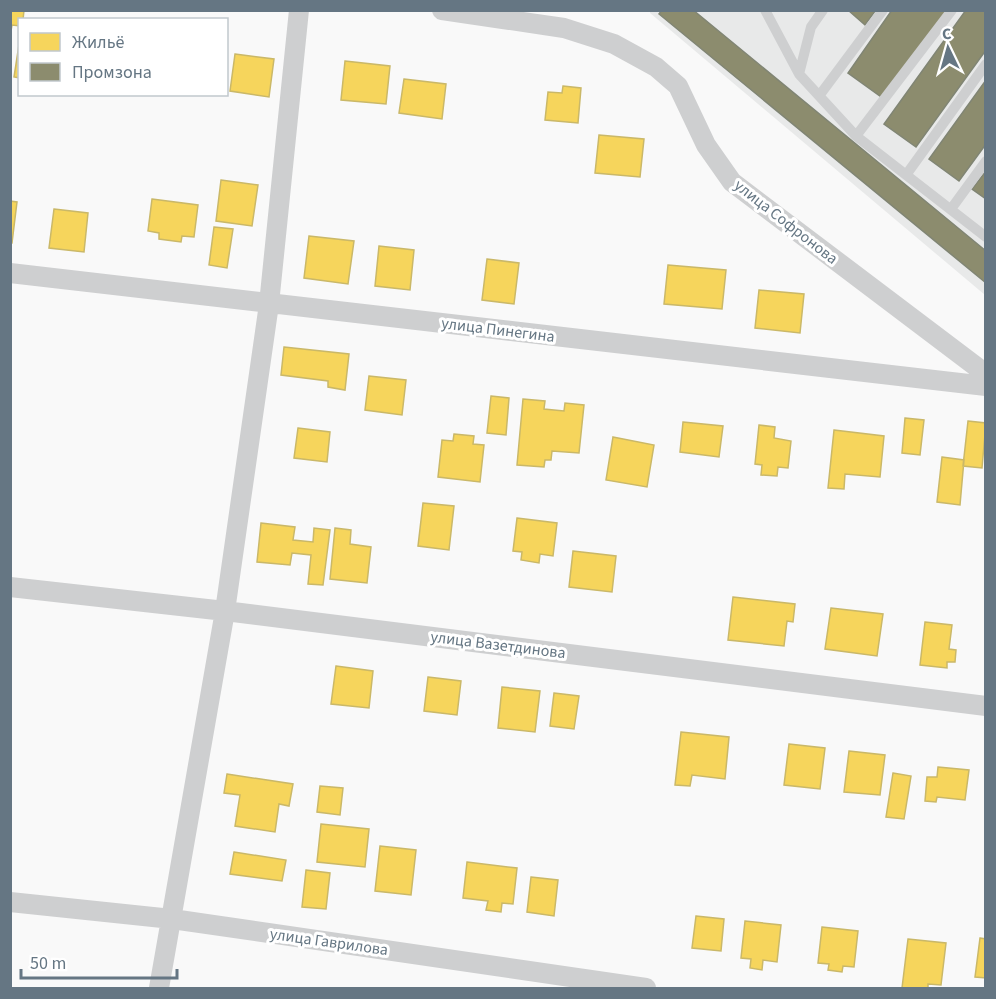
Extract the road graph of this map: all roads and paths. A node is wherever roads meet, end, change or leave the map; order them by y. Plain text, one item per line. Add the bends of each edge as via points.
1 (299, 10) edge
2 (442, 10) edge
3 (765, 10) edge
4 (823, 10) edge
5 (883, 10) edge
6 (952, 10) edge
7 (986, 64) edge
8 (799, 74) junction
9 (819, 96) junction
10 (856, 136) junction
11 (986, 161) edge
12 (906, 176) junction
13 (951, 209) junction
14 (986, 237) edge
15 (10, 273) edge
16 (269, 304) junction
17 (986, 374) edge
18 (986, 386) edge
19 (10, 587) edge
20 (225, 611) junction
21 (986, 706) edge
22 (10, 902) edge
23 (172, 919) junction
24 (159, 988) edge
25 (638, 988) edge

1 - 16 street
2 - 17 street, улица Софронова via 564,28 614,44 656,68 678,86 706,145 732,182
3 - 8 lane
4 - 8 lane via 811,27
5 - 9 lane
6 - 10 lane
7 - 12 lane
8 - 9 lane
9 - 10 lane
10 - 12 lane
11 - 13 lane
12 - 13 lane
13 - 14 lane
15 - 16 street, улица Пинегина
16 - 18 street, улица Пинегина
16 - 20 street
19 - 20 street, улица Вазетдинова
20 - 21 street, улица Вазетдинова
20 - 23 street
22 - 23 street, улица Гаврилова
23 - 24 street
23 - 25 street, улица Гаврилова

